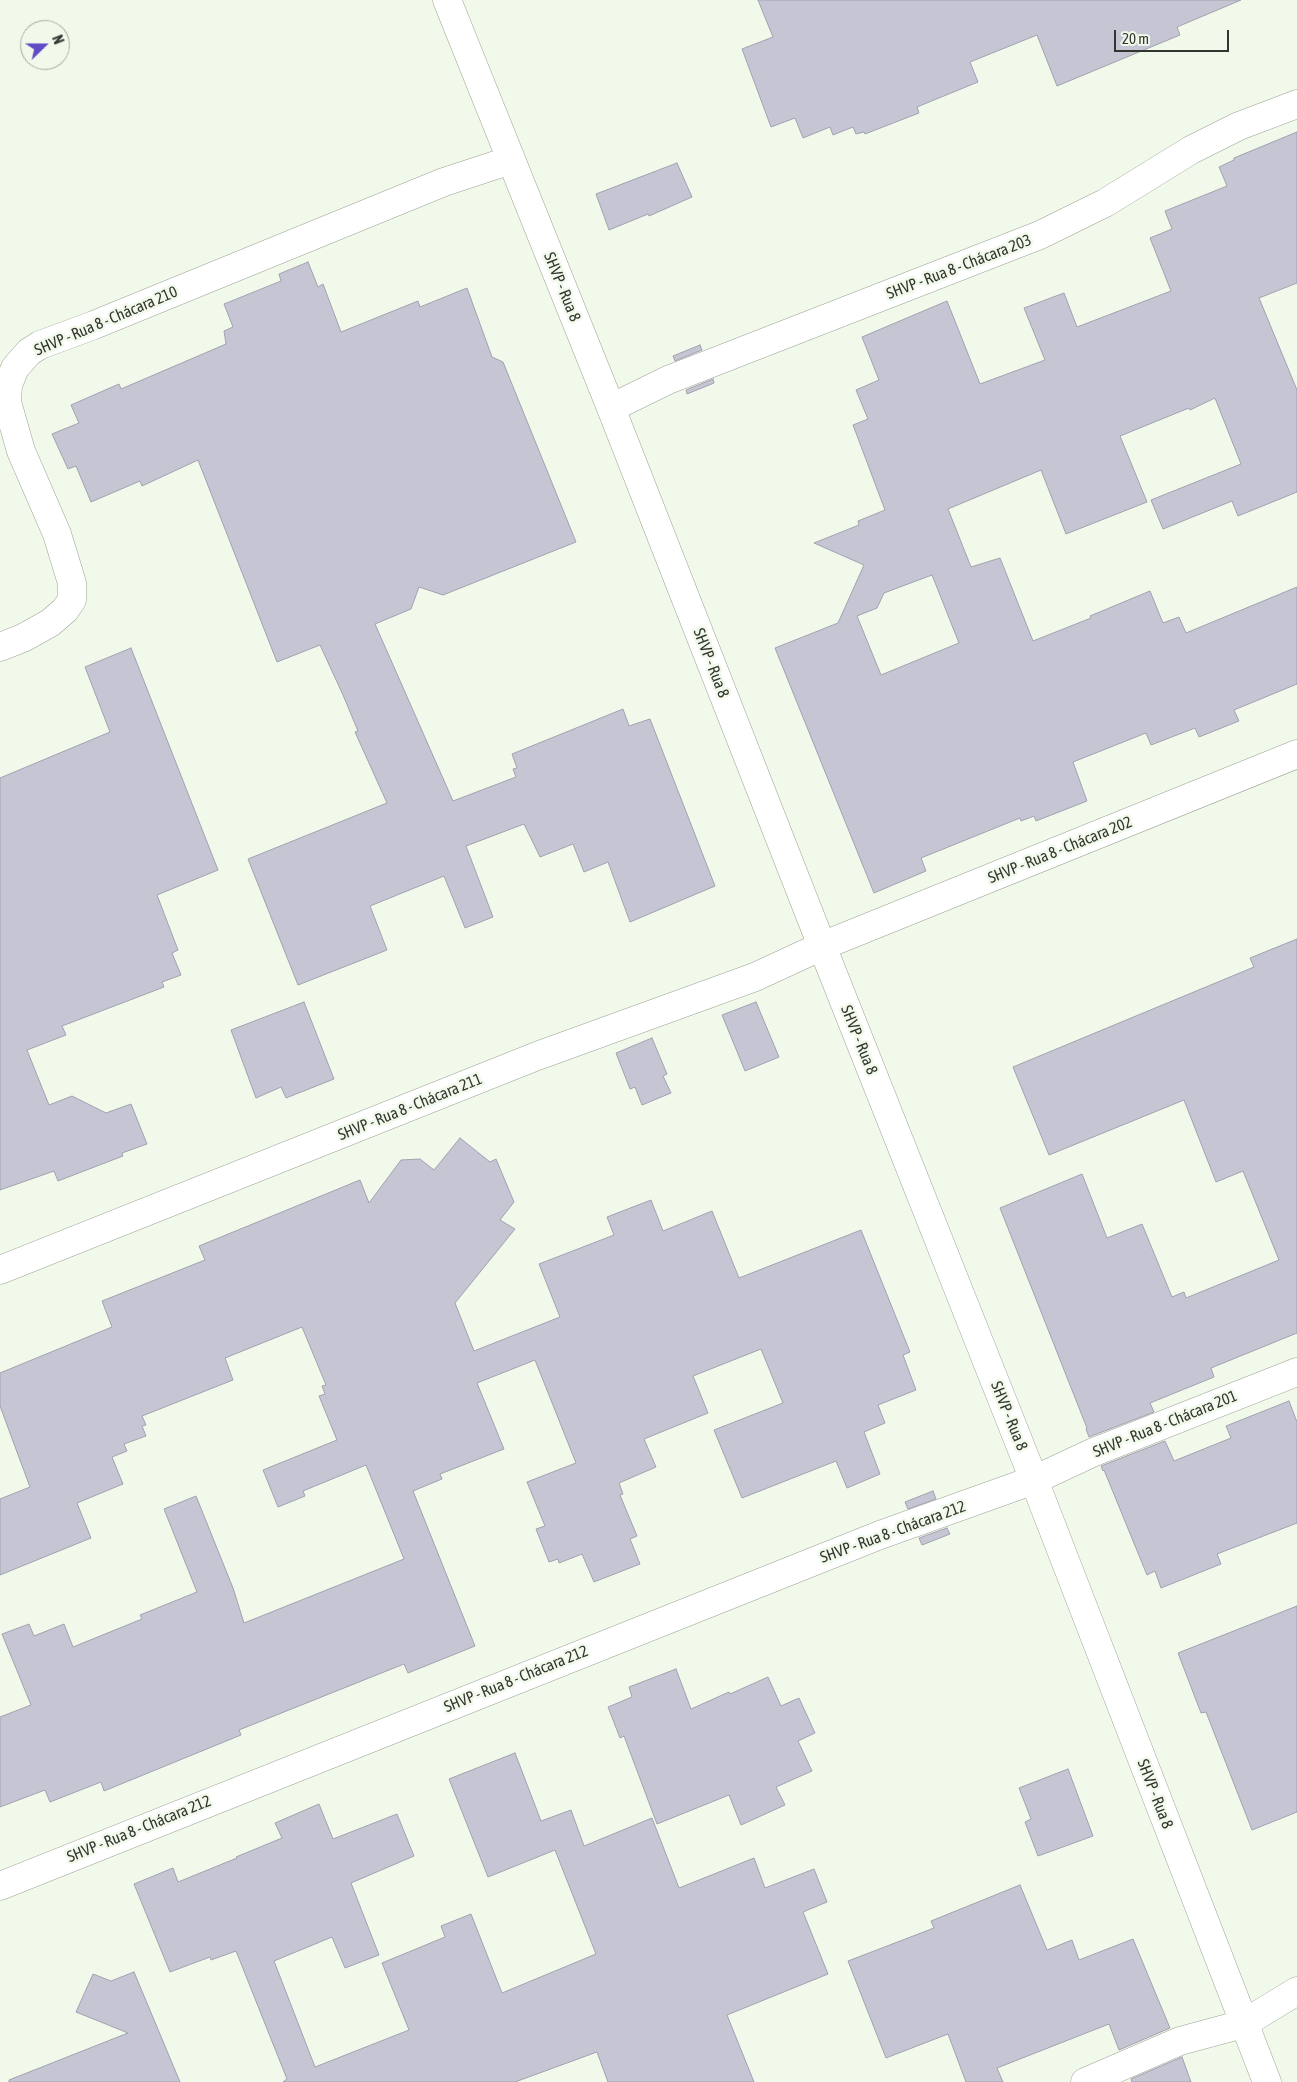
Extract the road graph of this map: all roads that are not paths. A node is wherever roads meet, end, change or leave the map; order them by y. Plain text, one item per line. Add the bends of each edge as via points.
1 (447, 0) edge
2 (1297, 104) edge
3 (511, 160) junction
4 (611, 408) junction
5 (0, 647) edge
6 (1297, 754) edge
7 (822, 946) junction
8 (0, 1270) edge
9 (1297, 1372) edge
10 (1034, 1480) junction
11 (0, 1886) edge
12 (1297, 1991) edge
13 (1244, 2024) junction
14 (1085, 2082) edge
15 (1267, 2082) edge

1 - 3 street, SHVP - Rua 8
2 - 4 street, SHVP - Rua 8 - Chácara 203 via 1239,126 1191,150 1105,203 1040,235 668,380
3 - 4 street, SHVP - Rua 8
3 - 5 street, SHVP - Rua 8 - Chácara 210 via 444,182 29,352 15,368 8,385 7,402 20,450 57,534 72,583 72,600 50,623
4 - 7 street, SHVP - Rua 8
6 - 7 street, SHVP - Rua 8 - Chácara 202
7 - 8 street, SHVP - Rua 8 - Chácara 211 via 754,977 537,1056
7 - 10 street, SHVP - Rua 8
9 - 10 street, SHVP - Rua 8 - Chácara 201 via 1094,1452
10 - 11 street, SHVP - Rua 8 - Chácara 212 via 880,1535
10 - 13 street, SHVP - Rua 8
12 - 13 street
13 - 14 street via 1180,2041
13 - 15 street, SHVP - Rua 8

